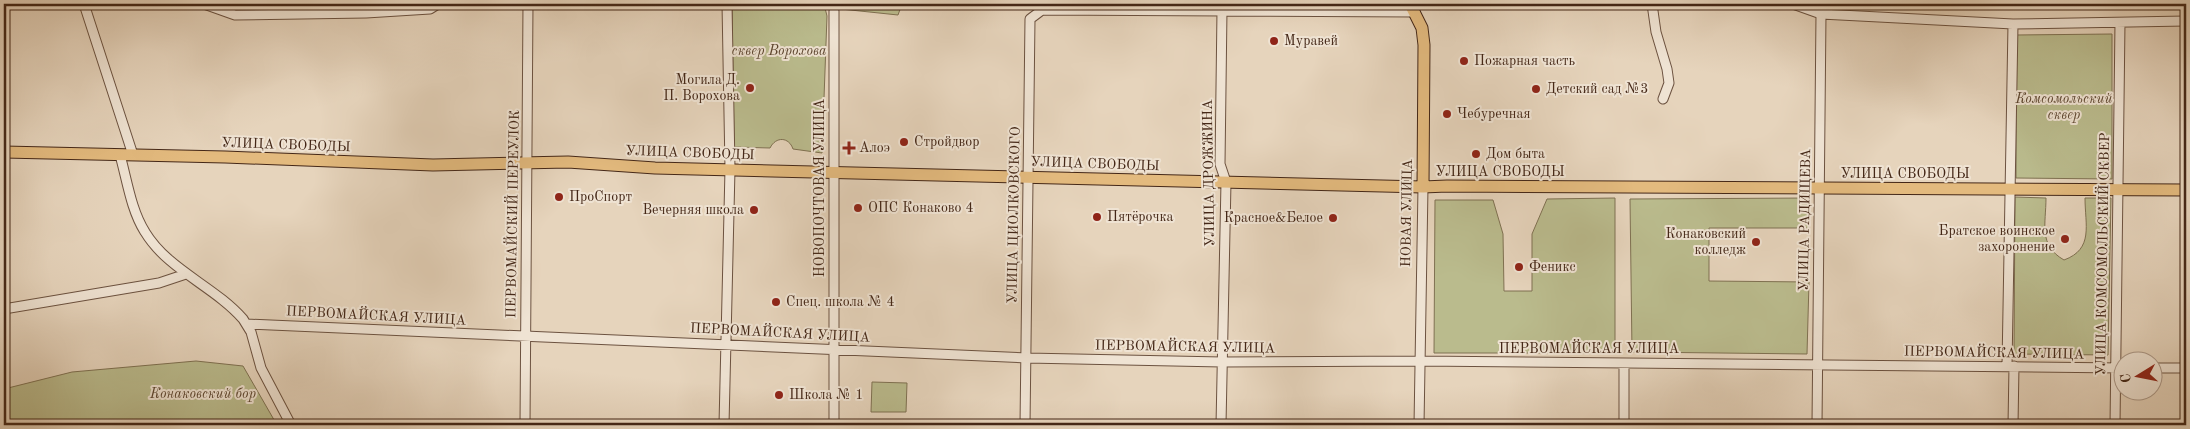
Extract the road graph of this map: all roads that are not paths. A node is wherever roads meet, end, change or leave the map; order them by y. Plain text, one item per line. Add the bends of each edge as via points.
1 (84, 4) edge
2 (204, 4) edge
3 (438, 4) edge
4 (528, 4) edge
5 (727, 4) edge
6 (1652, 4) edge
7 (1794, 4) edge
8 (1413, 8) edge
9 (1222, 10) junction
10 (834, 11) dead end
11 (1821, 14) junction
12 (2186, 21) edge
13 (2120, 23) junction
14 (2013, 24) junction
15 (1663, 99) dead end
16 (4, 152) edge
17 (120, 155) junction
18 (133, 155) junction
19 (527, 162) junction
20 (730, 169) junction
21 (833, 172) junction
22 (1027, 176) junction
23 (1226, 182) junction
24 (1423, 187) junction
25 (1819, 188) junction
26 (2010, 189) junction
27 (2118, 190) junction
28 (2186, 190) edge
29 (186, 274) junction
30 (4, 309) edge
31 (247, 324) junction
32 (526, 336) junction
33 (725, 344) junction
34 (833, 350) junction
35 (2119, 352) edge
36 (1026, 358) junction
37 (1222, 362) junction
38 (1420, 362) junction
39 (1624, 364) junction
40 (1817, 365) junction
41 (2010, 366) junction
42 (2112, 368) edge
43 (2162, 368) edge
44 (2186, 368) edge
45 (2117, 402) edge
46 (291, 425) edge
47 (525, 425) edge
48 (724, 425) edge
49 (834, 425) edge
50 (1025, 425) edge
51 (1221, 425) edge
52 (1419, 425) edge
53 (1624, 425) edge
54 (1816, 425) edge
55 (2013, 425) edge
56 (2115, 425) edge

1 - 18 street
2 - 3 street via 235,14 366,13 430,9
4 - 19 street, ПЕРВОМАЙСКИЙ ПЕРЕУЛОК
5 - 20 street
6 - 15 street via 1669,83
7 - 11 street
8 - 9 street
8 - 24 main road, НОВАЯ УЛИЦА via 1422,28 1424,45
9 - 22 street, УЛИЦА ЦИОЛКОВСКОГО via 1042,10 1030,19
9 - 23 street, УЛИЦА ДРОЖЖИНА via 1220,164
10 - 21 street, НОВОПОЧТОВАЯ УЛИЦА
11 - 14 street
11 - 25 street, УЛИЦА РАДИЩЕВА
12 - 13 street
13 - 14 street
13 - 27 street, УЛИЦА КОМСОМОЛЬСКИЙ СКВЕР
14 - 26 street
16 - 17 main road, УЛИЦА СВОБОДЫ
17 - 18 main road, УЛИЦА СВОБОДЫ
17 - 29 street via 144,231 156,248
18 - 19 main road, УЛИЦА СВОБОДЫ via 433,165
19 - 20 main road, УЛИЦА СВОБОДЫ
19 - 32 street, ПЕРВОМАЙСКИЙ ПЕРЕУЛОК
20 - 21 main road, УЛИЦА СВОБОДЫ
20 - 33 street
21 - 22 main road, УЛИЦА СВОБОДЫ
21 - 34 street, НОВОПОЧТОВАЯ УЛИЦА
22 - 23 main road, УЛИЦА СВОБОДЫ
22 - 36 street, УЛИЦА ЦИОЛКОВСКОГО
23 - 24 main road, УЛИЦА СВОБОДЫ
23 - 37 street, УЛИЦА ДРОЖЖИНА
24 - 25 main road, УЛИЦА СВОБОДЫ
24 - 38 street, НОВАЯ УЛИЦА
25 - 26 main road, УЛИЦА СВОБОДЫ
25 - 40 street, УЛИЦА РАДИЩЕВА
26 - 27 main road, УЛИЦА СВОБОДЫ
26 - 41 street
27 - 28 main road, УЛИЦА СВОБОДЫ
27 - 35 street, УЛИЦА КОМСОМОЛЬСКИЙ СКВЕР
29 - 30 street via 158,283
29 - 31 street via 234,310
31 - 32 street, ПЕРВОМАЙСКАЯ УЛИЦА
31 - 46 street via 261,368
32 - 33 street, ПЕРВОМАЙСКАЯ УЛИЦА
32 - 47 street, ПЕРВОМАЙСКИЙ ПЕРЕУЛОК
33 - 34 street, ПЕРВОМАЙСКАЯ УЛИЦА
33 - 48 street
34 - 36 street, ПЕРВОМАЙСКАЯ УЛИЦА
34 - 49 street, НОВОПОЧТОВАЯ УЛИЦА
36 - 37 street, ПЕРВОМАЙСКАЯ УЛИЦА
36 - 50 street, УЛИЦА ЦИОЛКОВСКОГО
37 - 38 street, ПЕРВОМАЙСКАЯ УЛИЦА
37 - 51 street, УЛИЦА ДРОЖЖИНА
38 - 39 street, ПЕРВОМАЙСКАЯ УЛИЦА
38 - 52 street, НОВАЯ УЛИЦА
39 - 40 street, ПЕРВОМАЙСКАЯ УЛИЦА
39 - 53 street
40 - 41 street, ПЕРВОМАЙСКАЯ УЛИЦА
40 - 54 street, УЛИЦА РАДИЩЕВА
41 - 42 street, ПЕРВОМАЙСКАЯ УЛИЦА
41 - 55 street
43 - 44 street
45 - 56 street, УЛИЦА КОМСОМОЛЬСКИЙ СКВЕР

